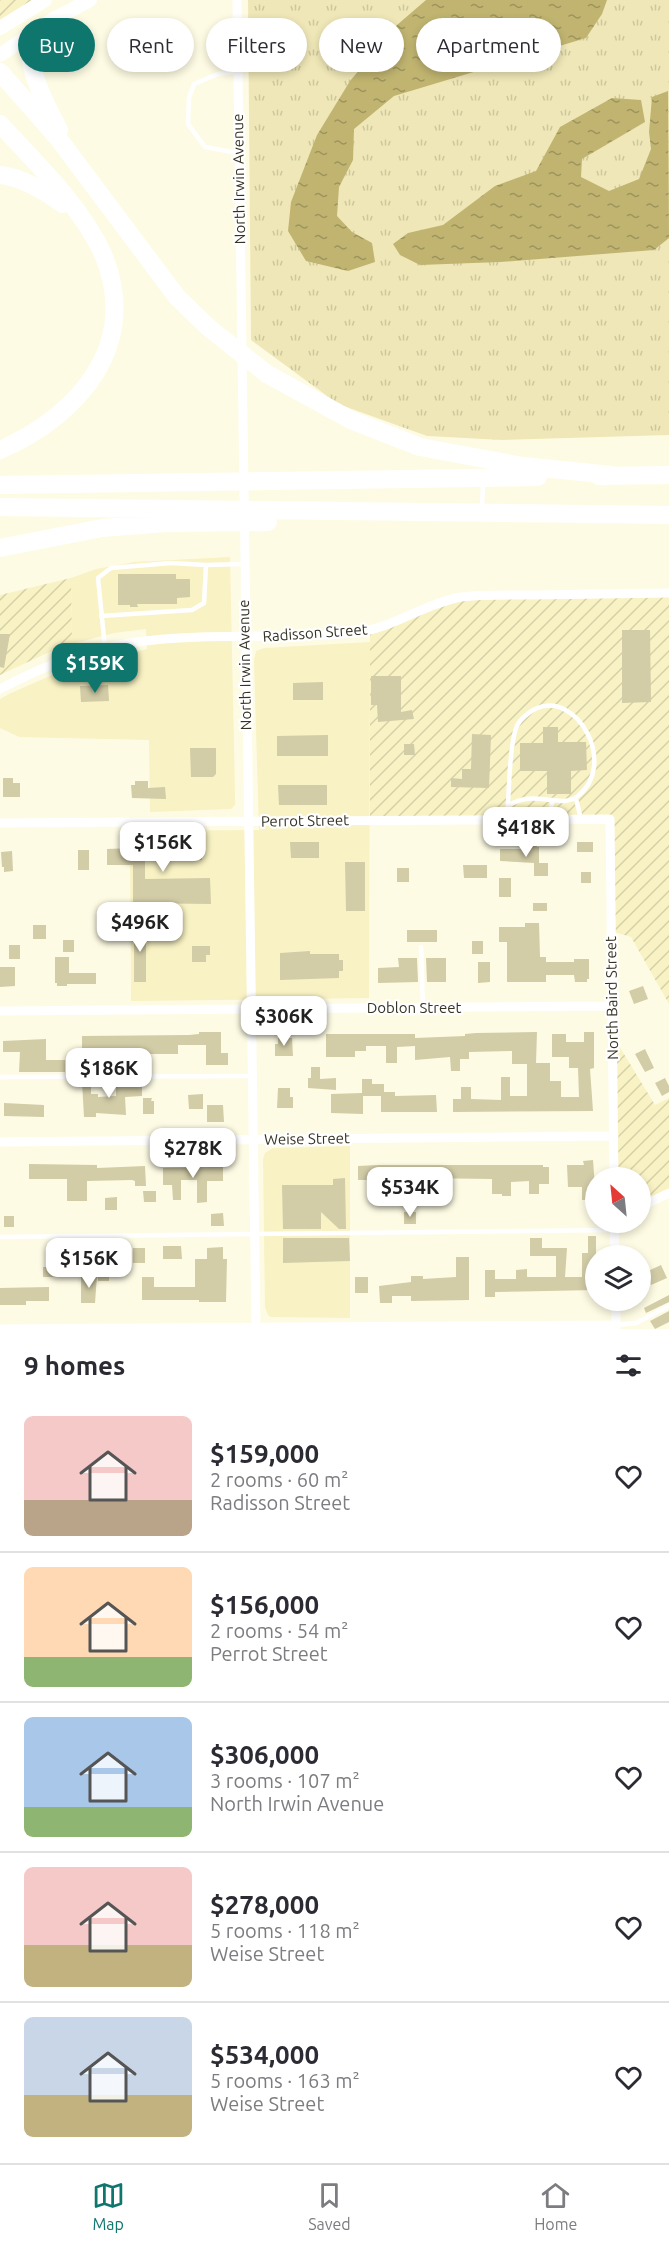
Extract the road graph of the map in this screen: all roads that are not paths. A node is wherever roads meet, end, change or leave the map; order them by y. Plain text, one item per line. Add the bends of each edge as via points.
1 (45, 0) edge
2 (90, 0) edge
3 (237, 0) edge
4 (58, 18) edge
5 (237, 18) edge
6 (0, 28) edge
7 (18, 43) edge
8 (0, 55) edge
9 (0, 72) edge
10 (33, 72) edge
11 (232, 72) edge
12 (238, 72) edge
13 (0, 124) edge
14 (238, 153) junction
15 (85, 173) junction
16 (0, 175) edge
17 (88, 230) junction
18 (0, 450) edge
19 (669, 475) edge
20 (610, 476) junction
21 (483, 478) junction
22 (0, 485) edge
23 (0, 507) edge
24 (482, 513) junction
25 (669, 515) edge
26 (200, 516) junction
27 (0, 548) edge
28 (244, 564) junction
29 (206, 565) junction
30 (669, 593) edge
31 (101, 616) junction
32 (245, 637) junction
33 (105, 648) junction
34 (0, 689) edge
35 (576, 799) junction
36 (553, 800) junction
37 (508, 806) junction
38 (548, 819) junction
39 (581, 819) junction
40 (610, 819) joint
41 (507, 820) junction
42 (248, 822) junction
43 (0, 823) edge
44 (421, 947) dead end
45 (612, 1006) junction
46 (423, 1008) junction
47 (250, 1009) junction
48 (0, 1011) edge
49 (252, 1076) junction
50 (0, 1077) edge
51 (615, 1136) junction
52 (253, 1140) junction
53 (0, 1142) edge
54 (614, 1167) edge
55 (669, 1193) edge
56 (651, 1202) edge
57 (585, 1227) edge
58 (254, 1233) junction
59 (0, 1237) edge
60 (669, 1306) edge
61 (616, 1311) edge
62 (616, 1327) edge
63 (256, 1328) edge
64 (0, 1329) edge

1 - 6 main road
2 - 4 main road
3 - 5 street, North Irwin Avenue
7 - 8 main road
9 - 15 highway
10 - 15 highway via 57,125
11 - 14 lane via 194,84 188,124 206,147
12 - 14 street, North Irwin Avenue
13 - 17 highway via 70,201
14 - 28 street, North Irwin Avenue
15 - 20 highway via 177,297 267,375 351,420 420,447 522,466
16 - 17 highway via 44,191 69,209
17 - 18 highway via 101,251 113,297 111,337 104,357 74,402 45,426
19 - 20 highway
20 - 21 highway
21 - 22 highway
21 - 24 lane
23 - 26 highway
24 - 25 highway
24 - 26 highway
26 - 27 highway via 102,528
28 - 29 lane
28 - 32 street, North Irwin Avenue
29 - 31 lane via 204,603 192,610
29 - 31 lane via 171,563 111,568 98,578
30 - 32 street, Radisson Street via 470,596 436,604 390,625 354,633
31 - 33 lane
32 - 33 street, Radisson Street via 170,638
32 - 42 street, North Irwin Avenue
33 - 34 street, Radisson Street via 49,665
35 - 36 lane
35 - 37 lane via 594,773 596,759 591,737 574,717 547,706 524,716 514,732
35 - 39 lane
36 - 37 lane via 520,798
36 - 38 lane
37 - 41 lane
38 - 39 street, Perrot Street
38 - 41 street, Perrot Street
39 - 40 street, Perrot Street
40 - 45 street, North Baird Street
41 - 42 street, Perrot Street
42 - 43 street, Perrot Street
42 - 47 street, North Irwin Avenue
44 - 46 lane
45 - 46 street, Doblon Street
45 - 51 street, North Baird Street
46 - 47 street, Doblon Street
47 - 48 street, Doblon Street
47 - 49 street, North Irwin Avenue
49 - 50 lane
49 - 52 street, North Irwin Avenue
51 - 52 street, Weise Street
51 - 54 street, North Baird Street
52 - 53 street, Weise Street
52 - 58 street, North Irwin Avenue
55 - 56 street
57 - 58 lane
58 - 59 lane
58 - 63 street, North Irwin Avenue
60 - 62 lane via 636,1323
61 - 62 street
62 - 63 street
63 - 64 street

